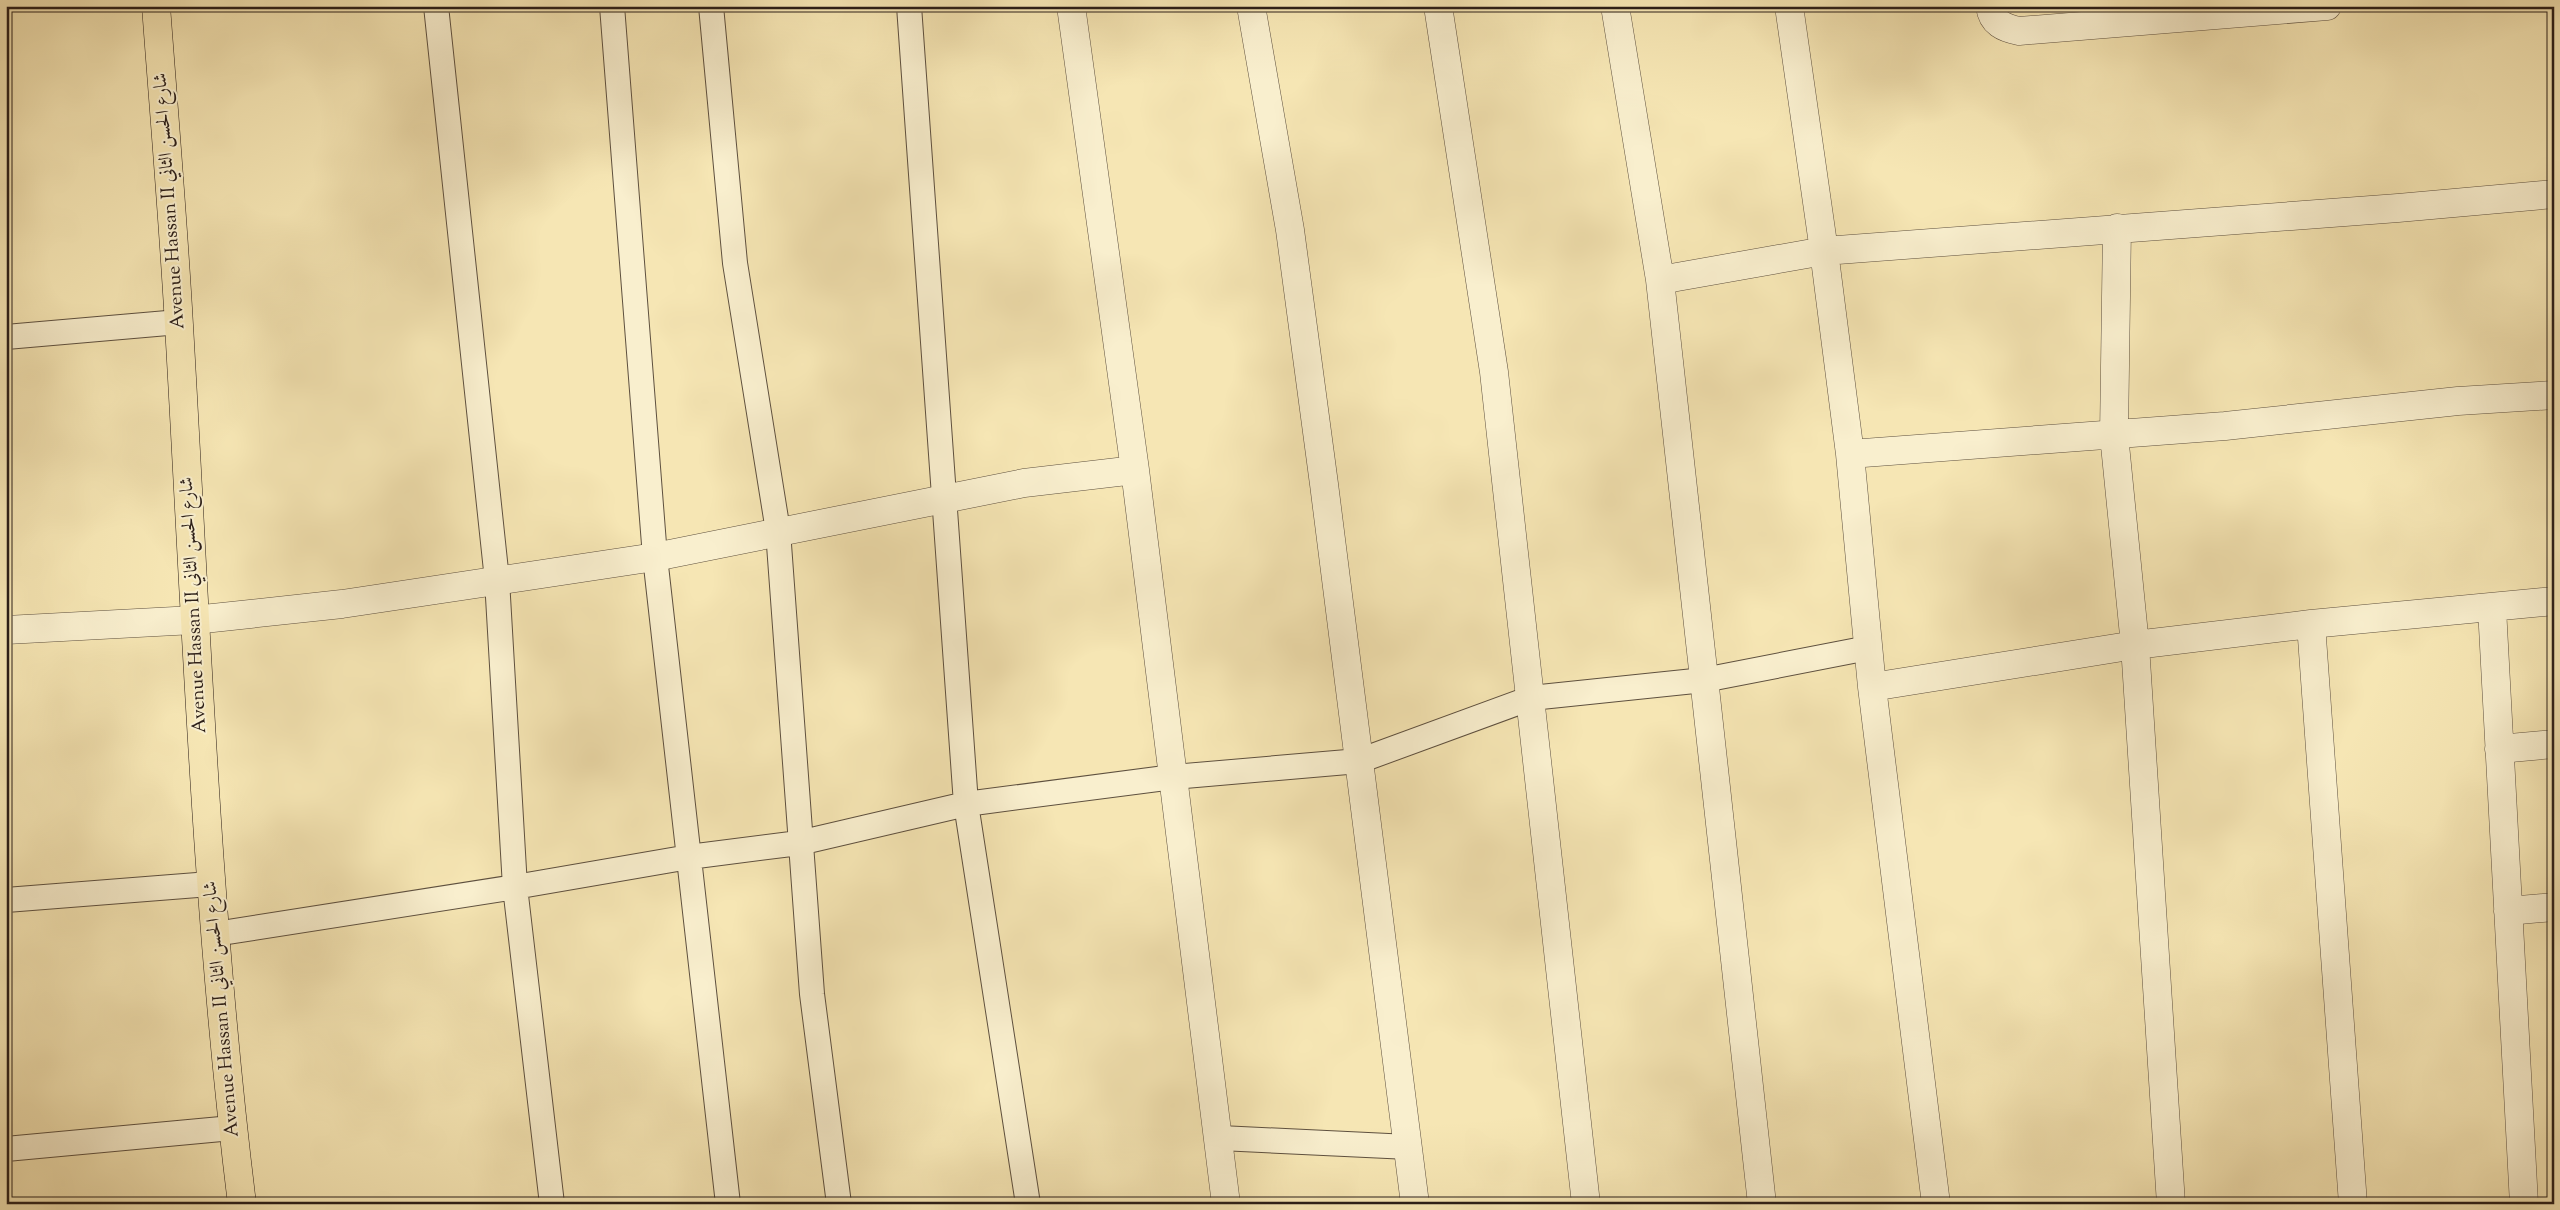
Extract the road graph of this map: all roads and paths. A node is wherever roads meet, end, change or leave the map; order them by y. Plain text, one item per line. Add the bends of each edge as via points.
1 (156, 6) edge
2 (436, 6) edge
3 (612, 6) edge
4 (711, 6) edge
5 (909, 6) edge
6 (1071, 6) edge
7 (1251, 6) edge
8 (1438, 6) edge
9 (1615, 6) edge
10 (1789, 6) edge
11 (1990, 6) edge
12 (2327, 6) edge
13 (2554, 194) edge
14 (2117, 228) junction
15 (1824, 251) junction
16 (1660, 280) junction
17 (179, 322) junction
18 (6, 337) edge
19 (2554, 395) edge
20 (2114, 435) junction
21 (1850, 454) junction
22 (1135, 470) junction
23 (944, 499) junction
24 (778, 531) junction
25 (655, 557) junction
26 (497, 580) junction
27 (2554, 601) edge
28 (2492, 608) junction
29 (194, 620) junction
30 (2311, 624) junction
31 (6, 630) edge
32 (2135, 645) junction
33 (1868, 648) junction
34 (1704, 680) junction
35 (1872, 688) junction
36 (1531, 698) junction
37 (2554, 744) edge
38 (2499, 749) junction
39 (1359, 761) junction
40 (1173, 777) junction
41 (966, 804) junction
42 (800, 843) junction
43 (689, 857) junction
44 (210, 884) junction
45 (516, 887) junction
46 (6, 900) edge
47 (2554, 907) edge
48 (2508, 911) junction
49 (215, 934) junction
50 (232, 1128) junction
51 (1220, 1138) junction
52 (1409, 1148) junction
53 (6, 1149) edge
54 (242, 1204) edge
55 (552, 1204) edge
56 (728, 1204) edge
57 (840, 1204) edge
58 (1028, 1204) edge
59 (1226, 1204) edge
60 (1414, 1204) edge
61 (1586, 1204) edge
62 (1762, 1204) edge
63 (1936, 1204) edge
64 (2171, 1204) edge
65 (2353, 1204) edge
66 (2524, 1204) edge

1 - 17 main road, Avenue Hassan II شارع الحسن الثاني
2 - 26 lane
3 - 25 lane
4 - 24 lane via 735,263
5 - 23 lane
6 - 22 street
7 - 39 street via 1290,230
8 - 36 street via 1494,372
9 - 16 street
10 - 15 street
11 - 12 street via 1996,21 2006,29 2019,30
13 - 14 street
14 - 15 street
14 - 20 street
15 - 16 street
15 - 21 street
16 - 34 street
17 - 18 lane
17 - 29 main road, Avenue Hassan II شارع الحسن الثاني
19 - 20 street via 2458,401
20 - 21 street
20 - 32 street
21 - 33 street
22 - 23 street via 1024,483
22 - 40 street
23 - 24 street
23 - 41 lane
24 - 25 street
24 - 42 lane
25 - 26 street
25 - 43 lane
26 - 29 street via 342,604
26 - 45 lane
27 - 28 street
28 - 30 street
28 - 38 street
29 - 31 street
29 - 44 main road, Avenue Hassan II شارع الحسن الثاني
30 - 32 street
30 - 65 street
32 - 35 street
32 - 64 street
33 - 34 lane
33 - 35 street
34 - 36 lane
34 - 62 street
35 - 63 street
36 - 39 lane
36 - 61 street
37 - 38 street
38 - 48 street
39 - 40 lane
39 - 52 street
40 - 41 lane
40 - 51 street
41 - 42 lane
41 - 58 lane
42 - 43 lane
42 - 57 lane via 812,994
43 - 45 lane
43 - 56 lane
44 - 46 lane
44 - 49 main road, Avenue Hassan II شارع الحسن الثاني
45 - 49 lane
45 - 55 lane
47 - 48 street
48 - 66 street
49 - 50 main road, Avenue Hassan II شارع الحسن الثاني
50 - 53 lane
50 - 54 main road, Avenue Hassan II شارع الحسن الثاني
51 - 52 lane
51 - 59 street
52 - 60 street

